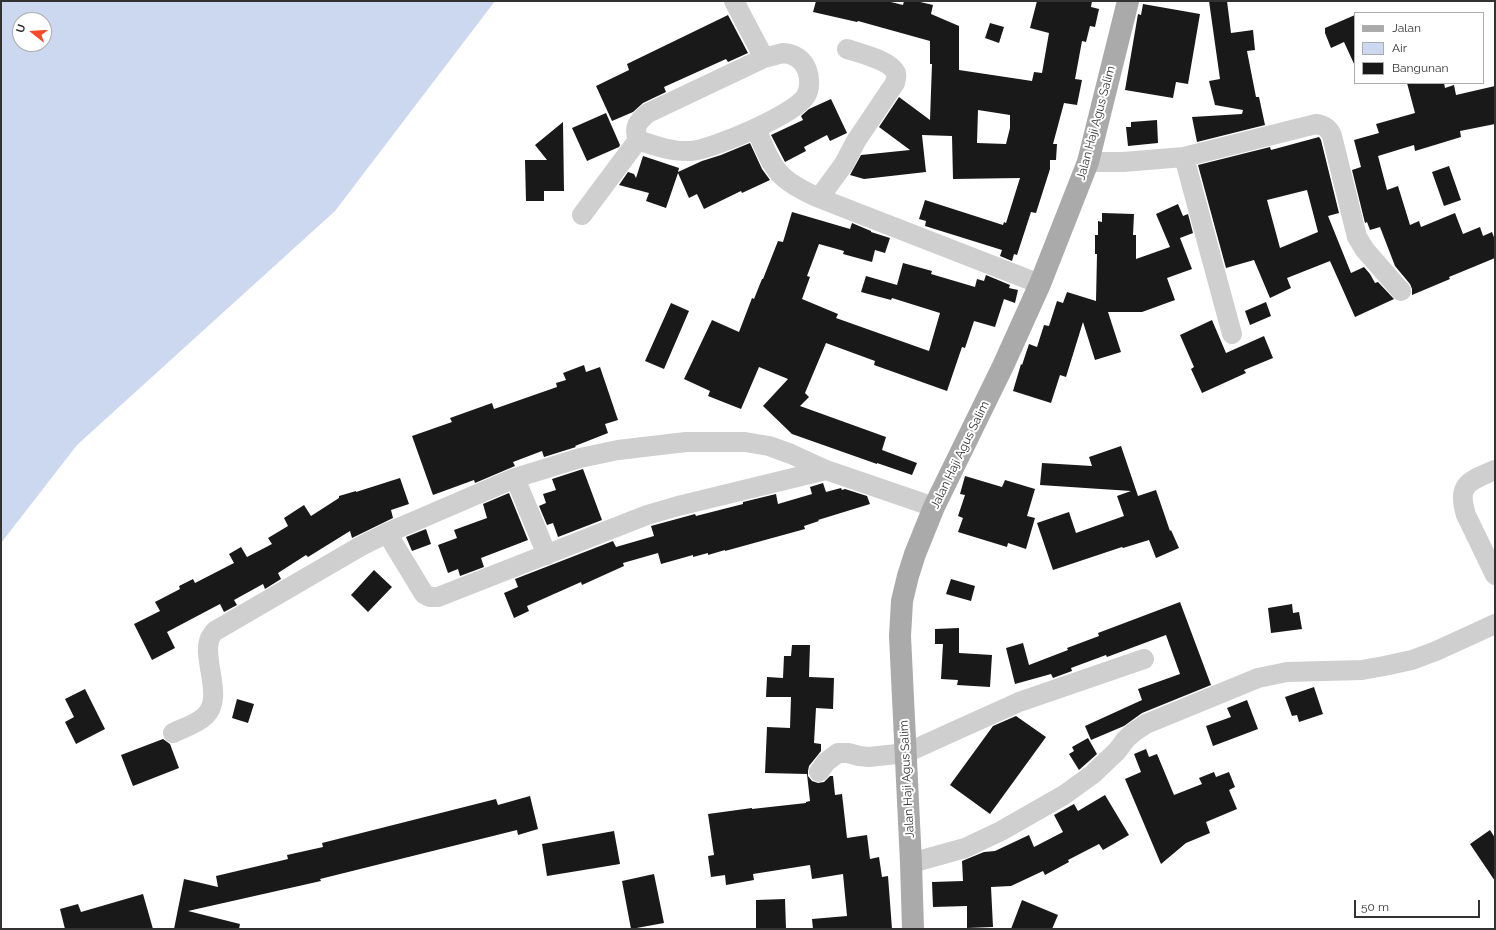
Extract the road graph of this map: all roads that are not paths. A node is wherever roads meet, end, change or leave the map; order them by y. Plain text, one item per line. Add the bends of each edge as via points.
1 (734, 1) edge
2 (1128, 1) edge
3 (846, 49) dead end
4 (764, 58) junction
5 (756, 129) junction
6 (638, 140) junction
7 (1184, 157) junction
8 (1088, 162) junction
9 (819, 198) junction
10 (582, 215) dead end
11 (1040, 284) junction
12 (1401, 291) dead end
13 (1232, 334) dead end
14 (826, 470) junction
15 (1495, 470) edge
16 (515, 478) junction
17 (934, 507) junction
18 (387, 534) junction
19 (547, 555) junction
20 (1495, 575) edge
21 (1495, 624) edge
22 (1144, 659) dead end
23 (173, 733) dead end
24 (906, 753) junction
25 (819, 772) dead end
26 (911, 863) junction
27 (913, 929) edge

1 - 4 street
2 - 8 main road, Jalan Haji Agus Salim
3 - 9 street via 887,64 895,71 896,83
4 - 5 street via 783,53 799,59 807,70 809,88 802,102
4 - 6 street via 648,113 637,125 635,132
5 - 6 street via 704,149 691,151 669,149
5 - 9 street via 773,166 782,177
6 - 10 street
7 - 8 street
7 - 12 street via 1316,124 1328,128 1357,237 1365,250
7 - 13 street
8 - 11 main road, Jalan Haji Agus Salim
9 - 11 street
11 - 17 main road, Jalan Haji Agus Salim
14 - 16 street via 769,446 745,442 686,442 618,450 580,458
14 - 17 street
14 - 19 street via 653,513
15 - 20 street via 1473,479 1463,495 1466,515
16 - 18 street
16 - 19 street
17 - 24 main road, Jalan Haji Agus Salim via 908,576 902,601 900,636
18 - 19 street via 417,584 424,594 430,597 438,597
18 - 23 street via 355,549 215,631 208,647 214,697 211,707 206,715
21 - 26 street via 1436,652 1405,662 1362,670 1287,672 1258,678 1232,688 1146,724 1126,739 1110,759 1093,774 1064,795 1001,831 965,848
22 - 24 street via 1019,702
24 - 25 street via 869,757 848,752 838,753 826,762
24 - 26 main road, Jalan Haji Agus Salim
26 - 27 main road, Jalan Haji Agus Salim

